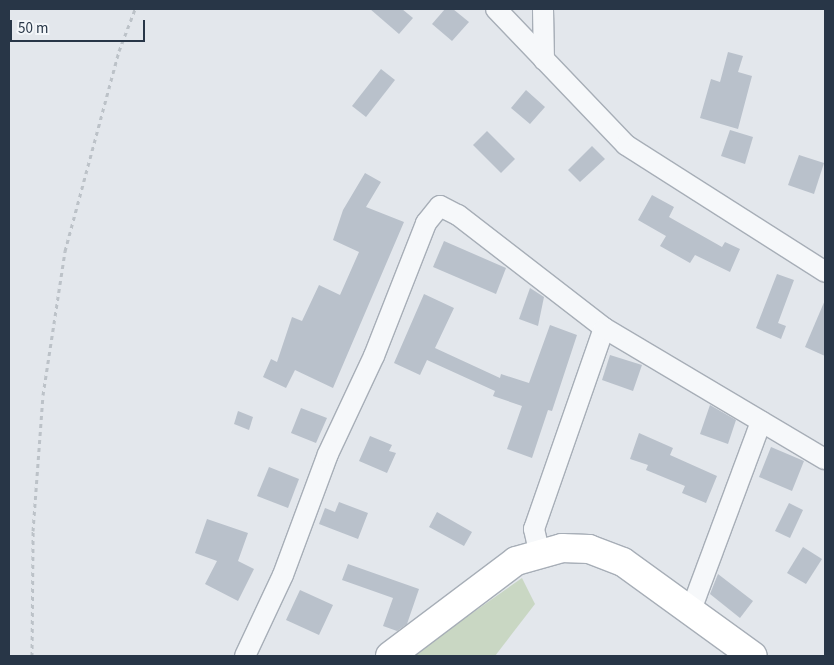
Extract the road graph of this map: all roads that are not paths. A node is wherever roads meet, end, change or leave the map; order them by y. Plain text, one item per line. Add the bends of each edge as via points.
1 (496, 9) edge
2 (543, 9) edge
3 (544, 60) junction
4 (825, 272) edge
5 (604, 328) junction
6 (761, 422) junction
7 (825, 459) edge
8 (540, 555) junction
9 (691, 610) junction
10 (244, 656) edge
11 (390, 656) edge
12 (753, 656) edge

1 - 3 street
2 - 3 street
3 - 4 street via 626,146
5 - 6 street
5 - 8 street via 534,529
5 - 10 street via 458,215 440,206 426,223 374,356 328,454 283,575
6 - 7 street
6 - 9 street
8 - 9 street via 562,548 589,550 623,562
8 - 11 street via 516,561
9 - 12 street

